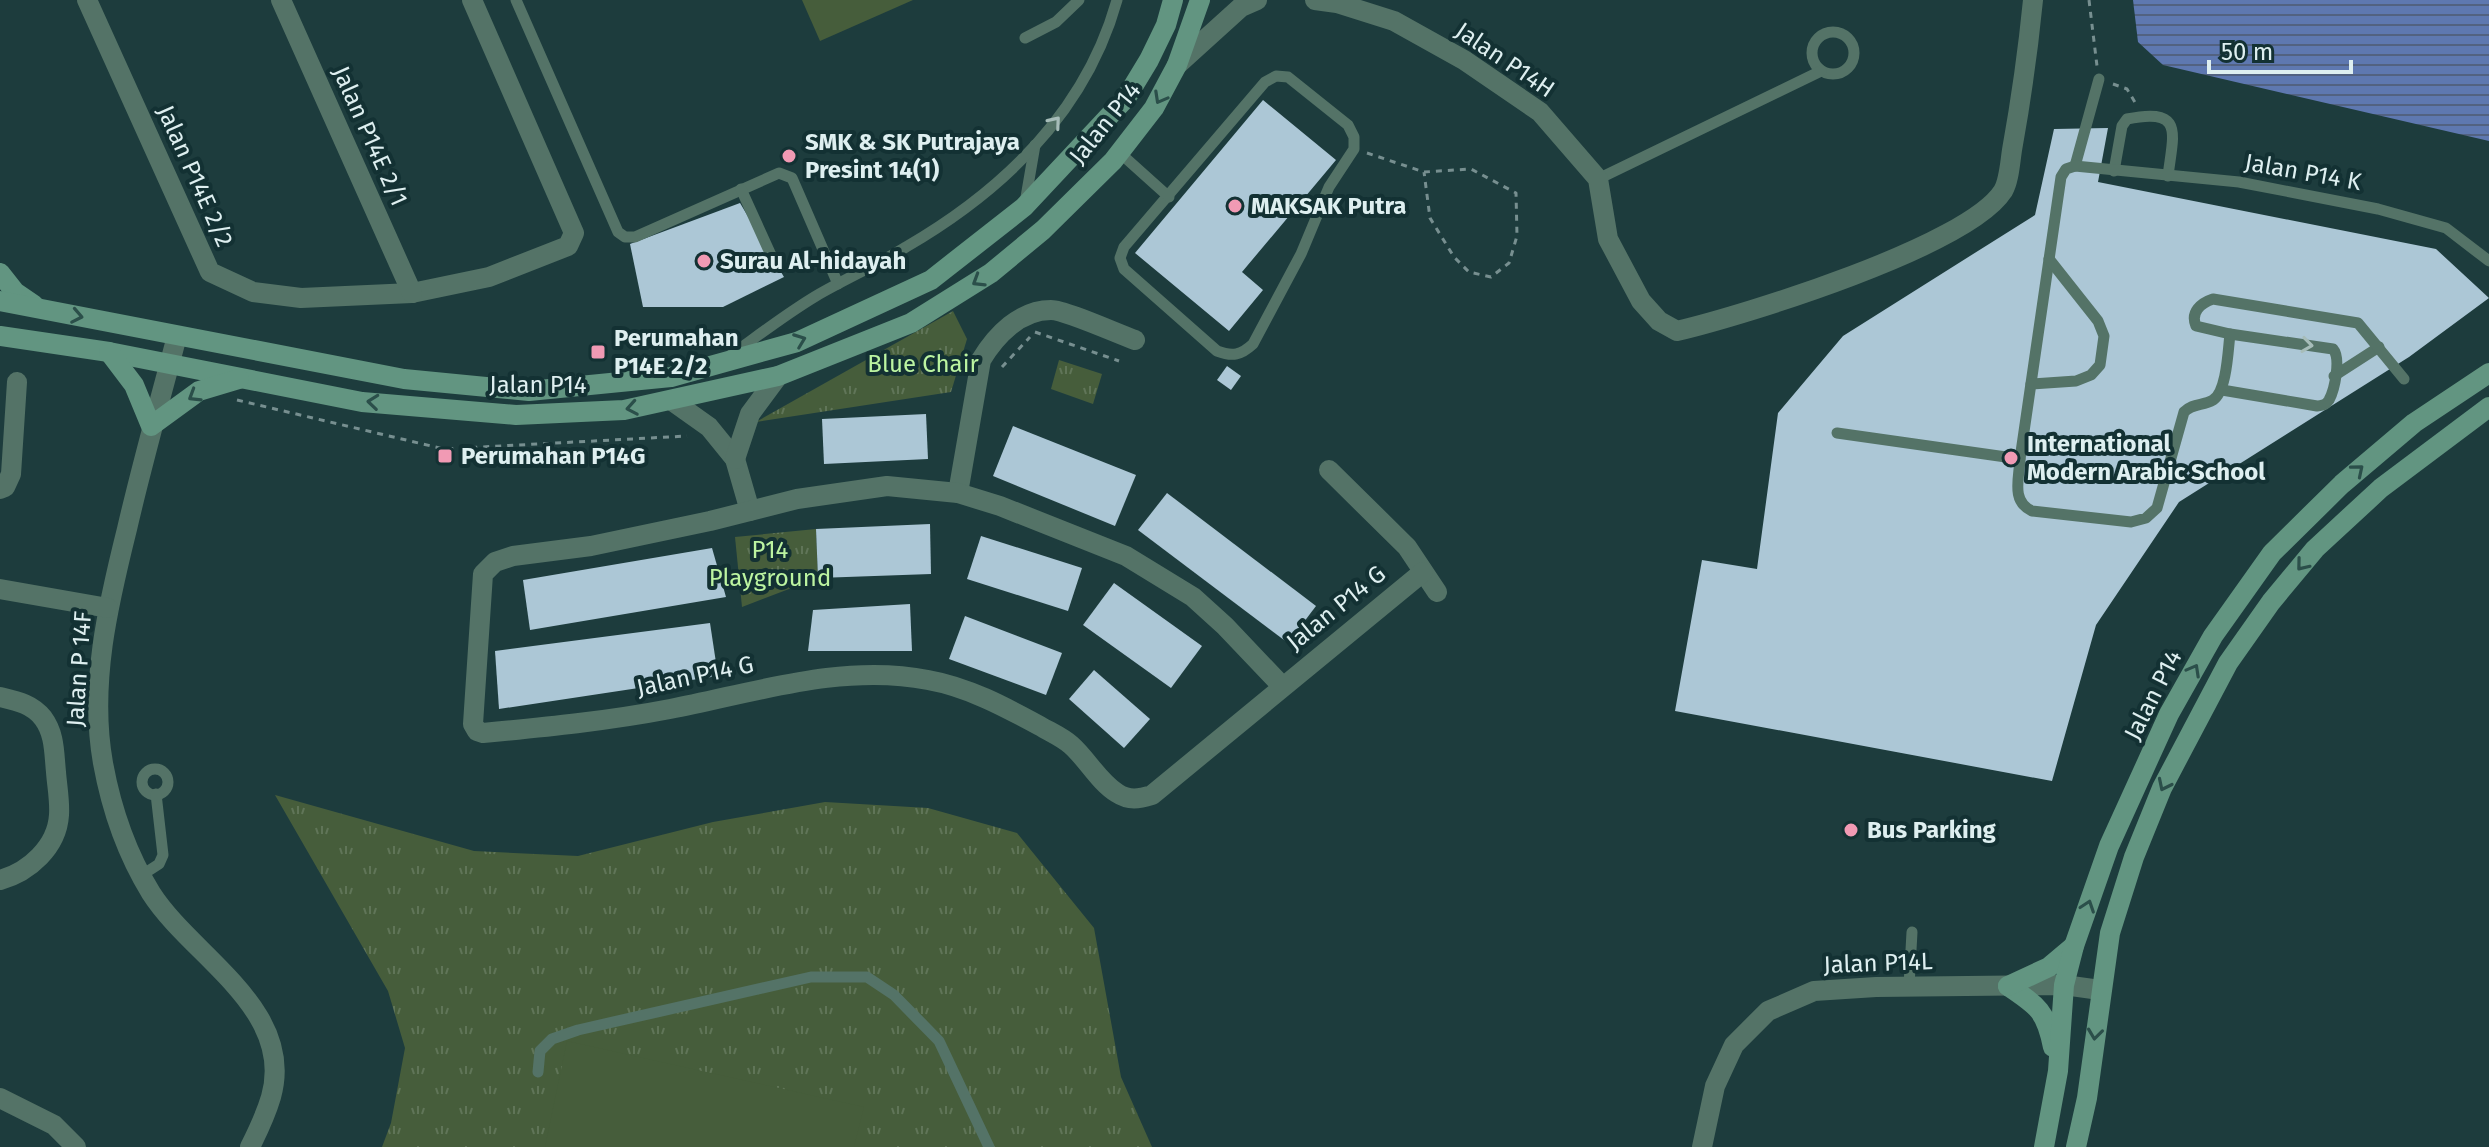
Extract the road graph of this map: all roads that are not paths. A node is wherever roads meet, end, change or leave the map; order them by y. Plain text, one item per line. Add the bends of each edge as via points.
1 (87, 0) edge
2 (281, 0) edge
3 (472, 0) edge
4 (516, 0) edge
5 (1079, 0) edge
6 (1117, 0) edge
7 (1173, 0) edge
8 (1200, 0) edge
9 (1257, 0) edge
10 (1315, 0) edge
11 (2033, 0) edge
12 (1376, 7) edge
13 (1025, 38) dead end
14 (1177, 65) junction
15 (1821, 71) dead end
16 (2099, 79) road end
17 (1035, 145) junction
18 (1120, 153) junction
19 (2075, 166) junction
20 (2114, 171) junction
21 (2168, 176) junction
22 (1598, 179) junction
23 (741, 189) junction
24 (1169, 197) junction
25 (1024, 207) junction
26 (771, 255) dead end
27 (2049, 259) junction
28 (2489, 261) edge
29 (0, 273) edge
30 (838, 284) junction
31 (412, 293) junction
32 (0, 301) edge
33 (41, 309) junction
34 (2230, 334) junction
35 (0, 336) edge
36 (177, 336) junction
37 (1135, 340) dead end
38 (2379, 347) junction
39 (109, 352) junction
40 (721, 363) junction
41 (170, 364) junction
42 (2489, 373) edge
43 (778, 376) junction
44 (2334, 376) junction
45 (243, 378) junction
46 (2404, 379) dead end
47 (17, 382) dead end
48 (2031, 384) junction
49 (2222, 390) junction
50 (671, 400) junction
51 (2489, 407) edge
52 (151, 426) junction
53 (1837, 433) dead end
54 (735, 459) junction
55 (2020, 459) junction
56 (1329, 470) dead end
57 (0, 489) edge
58 (958, 493) junction
59 (750, 511) junction
60 (1423, 572) junction
61 (0, 589) edge
62 (1437, 592) dead end
63 (108, 608) junction
64 (1282, 686) junction
65 (0, 697) edge
66 (156, 794) dead end
67 (142, 875) junction
68 (0, 880) edge
69 (1912, 932) dead end
70 (2074, 946) junction
71 (2064, 985) junction
72 (1909, 986) junction
73 (2008, 986) junction
74 (2100, 990) junction
75 (2058, 1071) junction
76 (538, 1072) dead end
77 (0, 1098) edge
78 (76, 1147) edge
79 (250, 1147) edge
80 (989, 1147) edge
81 (1702, 1147) edge
82 (2044, 1147) edge
83 (2076, 1147) edge

1 - 31 street, Jalan P14E 2/2 via 210,272 253,292 301,298
2 - 31 street, Jalan P14E 2/1
3 - 31 street, Jalan P14E 2/2 via 574,233 568,246 539,259 489,277
4 - 23 lane via 618,232 635,237
5 - 13 lane via 1056,22
17 -> 6 lane via 1092,68
7 - 25 main road, Jalan P14 via 1166,25 1126,98
8 - 14 main road, Jalan P14
9 - 14 street via 1241,7
10 - 12 street, Jalan P14H
11 - 22 street via 2025,84 2005,188 1976,218 1896,258 1738,316 1677,331 1641,301 1608,239
12 - 22 street, Jalan P14H via 1540,112
14 -> 18 main road, Jalan P14 via 1154,108
15 - 22 lane
16 - 19 lane
17 - 25 lane
17 - 30 lane via 963,210
18 - 24 lane
18 -> 43 main road, Jalan P14 via 991,273 911,323
19 - 20 lane, Jalan P14 K
19 - 27 lane via 2061,177
20 - 21 lane, Jalan P14 K
20 - 21 lane via 2127,119 2163,119 2174,129
21 - 28 lane, Jalan P14 K via 2239,182 2378,209 2446,228
23 - 26 lane
23 - 30 lane via 779,173 792,178
24 - 24 lane via 1265,82 1276,76 1288,77 1348,125 1354,137 1354,149 1329,187 1301,254 1253,344 1242,353 1229,356 1217,351 1124,269 1124,247
40 -> 25 main road, Jalan P14 via 797,342 931,280
27 - 48 lane
27 - 48 lane via 2098,321 2104,336 2100,365 2076,381
29 - 33 main road via 15,292
30 - 40 lane
32 - 33 main road, Jalan P14
33 -> 36 main road, Jalan P14
34 - 38 lane via 2196,326 2199,306 2213,299 2348,320 2366,329
34 -> 44 lane via 2333,349 2338,359
34 - 49 lane
35 - 39 main road, Jalan P14
36 - 40 main road, Jalan P14 via 404,379 529,391 671,377
36 - 41 street, Jalan P 14F
37 - 58 street via 1053,309 1018,319 990,344 981,360
38 - 44 lane
38 - 46 lane
39 - 41 main road, Jalan P14
39 - 52 main road via 134,385
41 - 45 main road, Jalan P14
41 - 52 street, Jalan P 14F
70 -> 42 main road, Jalan P14 via 2109,846 2169,714 2213,636 2272,553 2414,423
43 - 50 main road, Jalan P14
43 - 54 street via 750,414
44 - 49 lane via 2329,399 2317,406
50 -> 45 main road, Jalan P14 via 624,410 516,415 362,402
45 -> 52 main road via 199,391
47 - 57 street via 11,474
48 - 55 lane
49 - 55 lane via 2184,412 2157,508 2146,518 2131,522 2022,507 2017,498
50 - 54 street via 709,427
51 -> 74 main road via 2381,488 2315,549 2228,663 2162,788 2134,857 2110,933
52 - 63 street, Jalan P 14F
53 - 55 lane
54 - 59 street
56 - 60 street via 1407,547
58 - 59 street, Jalan P14 G via 887,486
58 - 64 street, Jalan P14 G via 1126,556 1193,597
59 - 64 street, Jalan P14 G via 495,562 483,574 473,724 477,731 600,721 843,676 927,679 968,691 1069,743 1116,793 1133,800 1152,795
60 - 62 street
60 - 64 street, Jalan P14 G
61 - 63 street
63 - 67 street, Jalan P 14F via 98,712 103,763 128,850
65 - 68 street via 26,704 52,733 59,814 55,837 40,856
66 - 67 lane via 163,855
67 - 79 street, Jalan P 14F via 188,939 231,980 270,1037 275,1063 272,1095
69 - 72 lane
70 - 71 main road, Jalan P14
70 - 73 main road via 2049,967
71 - 73 street, Jalan P14L
71 - 74 street, Jalan P14L
71 - 75 main road, Jalan P14
72 - 73 street, Jalan P14L
72 - 81 street, Jalan P14L via 1814,991 1768,1011 1734,1045 1715,1086
73 - 75 main road via 2037,1005 2049,1026
74 -> 83 main road
75 - 82 main road, Jalan P14
76 - 80 lane via 540,1051 552,1039 578,1030 811,977 867,977 894,995 939,1041
77 - 78 street via 54,1125

